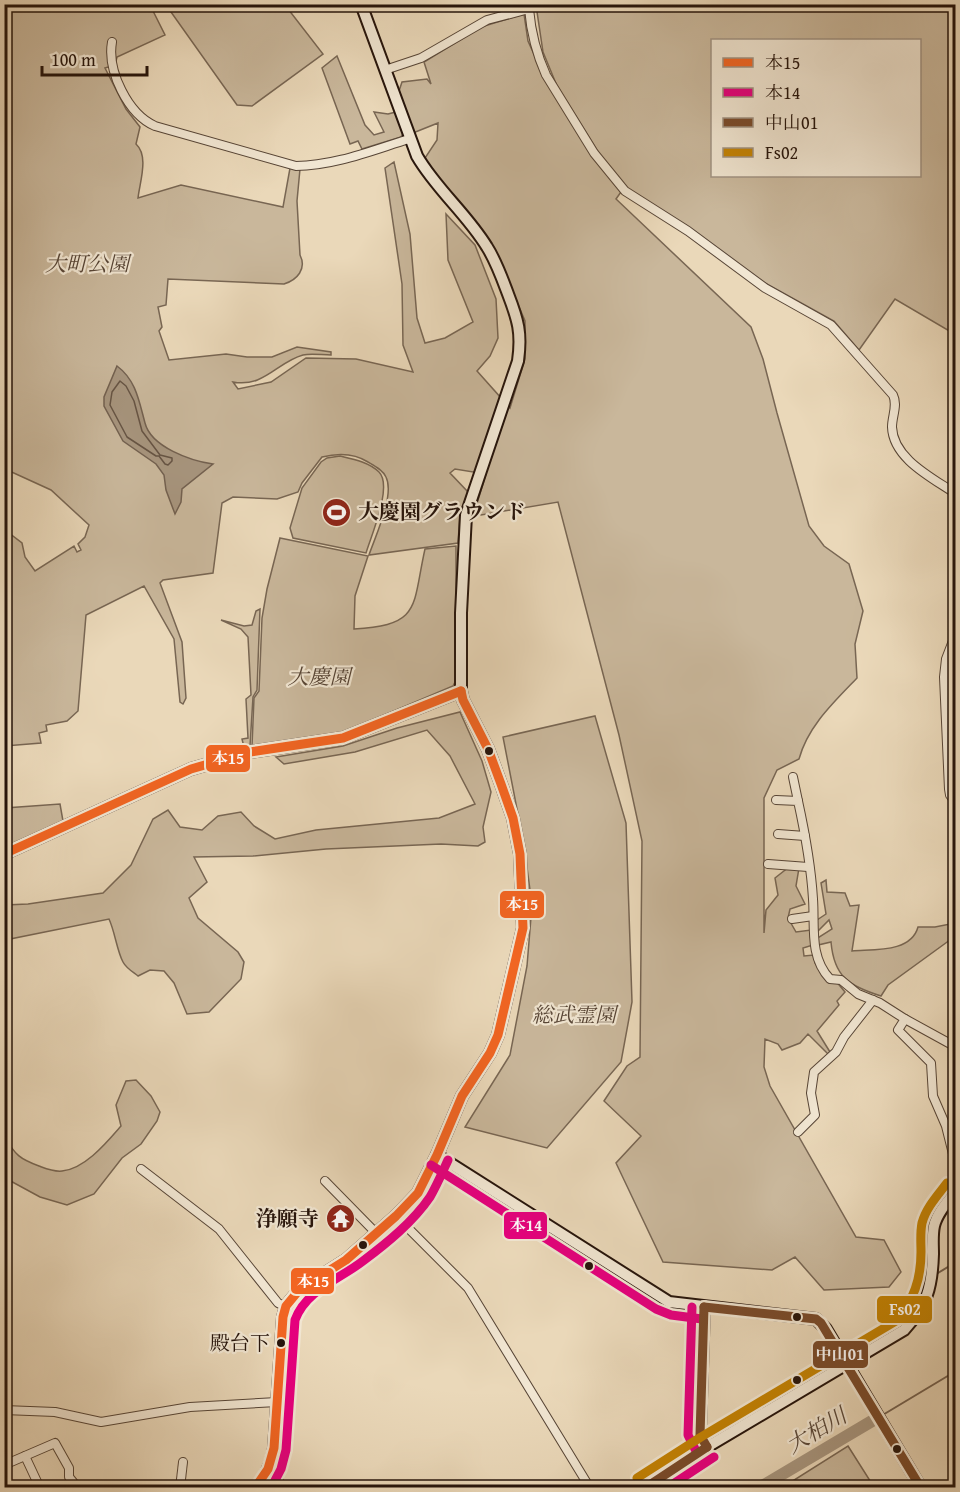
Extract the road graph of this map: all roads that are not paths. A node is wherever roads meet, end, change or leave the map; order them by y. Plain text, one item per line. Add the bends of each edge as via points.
1 (361, 4) edge
2 (112, 42) dead end
3 (385, 70) junction
4 (409, 139) junction
5 (956, 494) edge
6 (956, 633) edge
7 (461, 691) junction
8 (793, 777) dead end
9 (776, 800) dead end
10 (798, 801) junction
11 (956, 803) edge
12 (778, 834) dead end
13 (805, 836) junction
14 (4, 854) edge
15 (768, 864) dead end
16 (808, 867) junction
17 (813, 916) junction
18 (792, 920) dead end
19 (873, 1000) junction
20 (905, 1019) junction
21 (956, 1047) edge
22 (798, 1132) dead end
23 (437, 1155) junction
24 (956, 1166) edge
25 (141, 1169) dead end
26 (325, 1181) dead end
27 (956, 1191) edge
28 (396, 1216) junction
29 (376, 1233) junction
30 (286, 1307) junction
31 (704, 1307) junction
32 (847, 1364) junction
33 (277, 1402) junction
34 (4, 1410) edge
35 (707, 1447) junction
36 (25, 1456) junction
37 (183, 1462) dead end
38 (4, 1465) edge
39 (271, 1466) junction
40 (40, 1488) edge
41 (78, 1488) edge
42 (180, 1488) edge
43 (255, 1488) edge
44 (281, 1488) edge
45 (590, 1488) edge
46 (644, 1488) edge
47 (921, 1488) edge

1 - 3 street
2 - 4 street via 116,77 136,113 155,126 296,166 343,159
3 - 4 street
3 - 5 street via 422,58 487,20 529,9 541,63 557,95 594,153 625,191 688,231 765,288 831,326 893,395 896,401 892,428 897,446 910,461
4 - 7 street via 426,172 488,248 517,318 521,340 518,361 466,515
6 - 11 street via 944,677 949,789
7 - 14 street via 343,738 250,752 191,769
7 - 23 street via 488,749 513,818 520,854 523,928 498,1035 462,1096
8 - 10 street
9 - 10 street
10 - 13 street
12 - 13 street
13 - 16 street
15 - 16 street
16 - 17 street
17 - 18 street
17 - 19 street via 819,964 828,978 841,980
19 - 20 street
19 - 22 street via 836,1052 814,1072 811,1093 815,1115
20 - 21 street
20 - 24 street via 898,1030 931,1063 933,1095
23 - 28 street via 418,1193
23 - 31 street via 661,1298
25 - 30 street via 219,1229 278,1303
26 - 29 street
27 - 32 street via 934,1227 931,1285 924,1305 904,1330
28 - 29 street
28 - 45 street via 468,1288
29 - 30 street via 346,1260 300,1289
30 - 33 street
31 - 32 street via 816,1319
31 - 35 street via 700,1435
32 - 35 street
32 - 47 street
33 - 34 street via 190,1407 101,1422 55,1413
33 - 39 street
35 - 46 street
36 - 38 street
36 - 40 street
36 - 41 street via 55,1443 69,1468 69,1478
37 - 42 street
39 - 43 street
39 - 44 street

